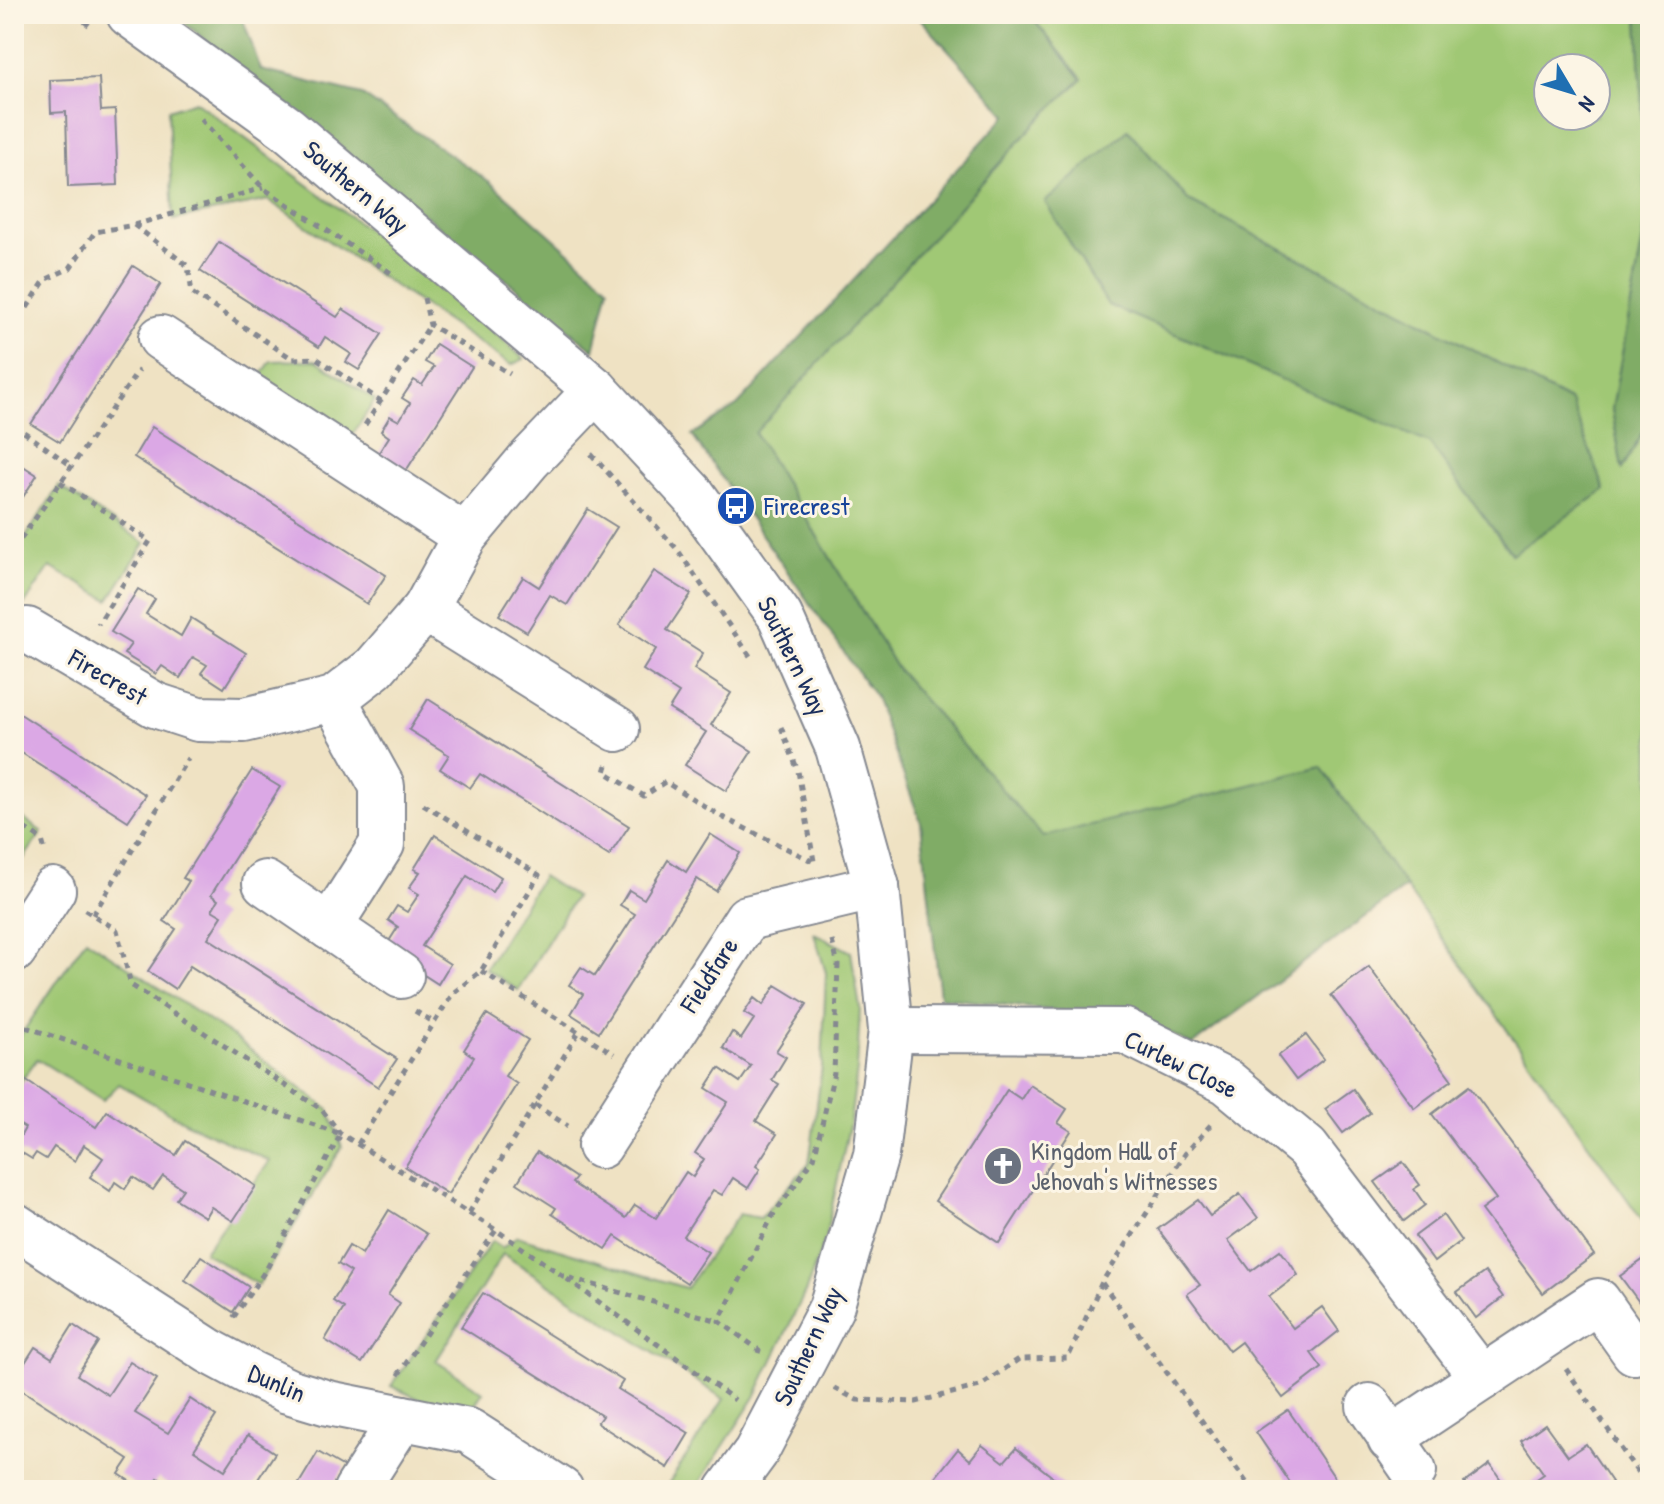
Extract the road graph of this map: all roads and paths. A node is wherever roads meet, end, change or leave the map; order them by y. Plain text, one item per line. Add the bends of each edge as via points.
1 (75, 14) edge
2 (114, 24) edge
3 (194, 112) dead end
4 (263, 188) junction
5 (134, 225) junction
6 (399, 279) dead end
7 (192, 293) junction
8 (424, 295) dead end
9 (430, 325) junction
10 (14, 328) edge
11 (161, 338) junction
12 (514, 377) dead end
13 (596, 390) junction
14 (381, 401) junction
15 (564, 423) junction
16 (14, 425) edge
17 (345, 456) junction
18 (72, 466) junction
19 (60, 482) junction
20 (465, 536) junction
21 (14, 549) edge
22 (425, 609) junction
23 (27, 630) dead end
24 (76, 659) junction
25 (756, 664) dead end
26 (334, 699) junction
27 (777, 717) dead end
28 (198, 719) junction
29 (617, 729) joint
30 (382, 786) junction
31 (265, 883) dead end
32 (877, 887) junction
33 (53, 890) joint
34 (821, 900) junction
35 (93, 915) junction
36 (329, 927) junction
37 (14, 950) edge
38 (481, 971) junction
39 (401, 976) dead end
40 (14, 1023) edge
41 (891, 1030) junction
42 (578, 1033) junction
43 (645, 1073) junction
44 (1240, 1091) junction
45 (341, 1134) junction
46 (358, 1144) junction
47 (600, 1146) dead end
48 (469, 1213) junction
49 (14, 1225) edge
50 (496, 1230) junction
51 (563, 1276) junction
52 (1102, 1282) junction
53 (719, 1321) junction
54 (1543, 1337) junction
55 (759, 1350) dead end
56 (209, 1351) junction
57 (1634, 1352) dead end
58 (1482, 1378) junction
59 (826, 1384) dead end
60 (735, 1400) dead end
61 (388, 1414) junction
62 (1391, 1439) dead end
63 (14, 1478) edge
64 (34, 1490) edge
65 (356, 1490) edge
66 (561, 1490) edge
67 (728, 1490) edge
68 (1252, 1490) edge
69 (1650, 1490) edge

1 - 2 path
2 - 13 street, Southern Way via 287,128
3 - 4 path
4 - 5 path
4 - 6 path
5 - 7 path via 188,266
5 - 10 path via 95,232 70,268 45,280
7 - 11 path
7 - 14 path via 293,359 316,358
8 - 9 path
9 - 12 path
9 - 14 path
11 - 17 street
11 - 18 path
13 - 15 street, Firecrest
13 - 32 street, Southern Way via 694,496 780,616 838,748
14 - 17 path
15 - 20 street, Firecrest
15 - 25 path via 677,549
16 - 18 path
17 - 20 street
18 - 19 path
19 - 21 path
19 - 24 path via 150,541
20 - 22 street, Firecrest
22 - 26 street, Firecrest via 374,668
22 - 29 street
23 - 24 street, Firecrest
24 - 28 street, Firecrest via 155,705
26 - 28 street, Firecrest via 244,720
26 - 30 street
27 - 29 path via 798,771 815,863 665,782 644,796 605,772
28 - 35 path via 194,749
30 - 36 street via 382,844
30 - 38 path via 394,785 539,875
31 - 36 street
32 - 34 street, Fieldfare
32 - 41 street, Southern Way
33 - 35 path
33 - 37 street
34 - 43 street, Fieldfare via 747,918
34 - 53 path via 838,965 834,1073 814,1158 772,1217
35 - 45 path via 117,930 131,985 321,1109
36 - 39 street
38 - 42 path
38 - 46 path via 453,993
40 - 45 path
41 - 44 street, Curlew Close via 1125,1031
41 - 67 street, Southern Way via 876,1155 831,1308 756,1452
42 - 43 path
42 - 48 path
43 - 47 street, Fieldfare
44 - 52 path via 1185,1154
44 - 58 street, Curlew Close via 1307,1148
45 - 46 path
45 - 56 path via 267,1268
46 - 48 path
48 - 50 path
49 - 56 street, Dunlin
50 - 51 path
50 - 61 path
51 - 53 path
51 - 60 path
52 - 59 path via 1068,1358 1019,1359 980,1386 916,1402 857,1400
52 - 68 path
53 - 55 path
54 - 57 street via 1598,1301
54 - 58 street
54 - 69 path
56 - 61 street, Dunlin via 288,1391
58 - 62 street
61 - 65 street
61 - 66 street, Dunlin via 469,1431
63 - 64 path

